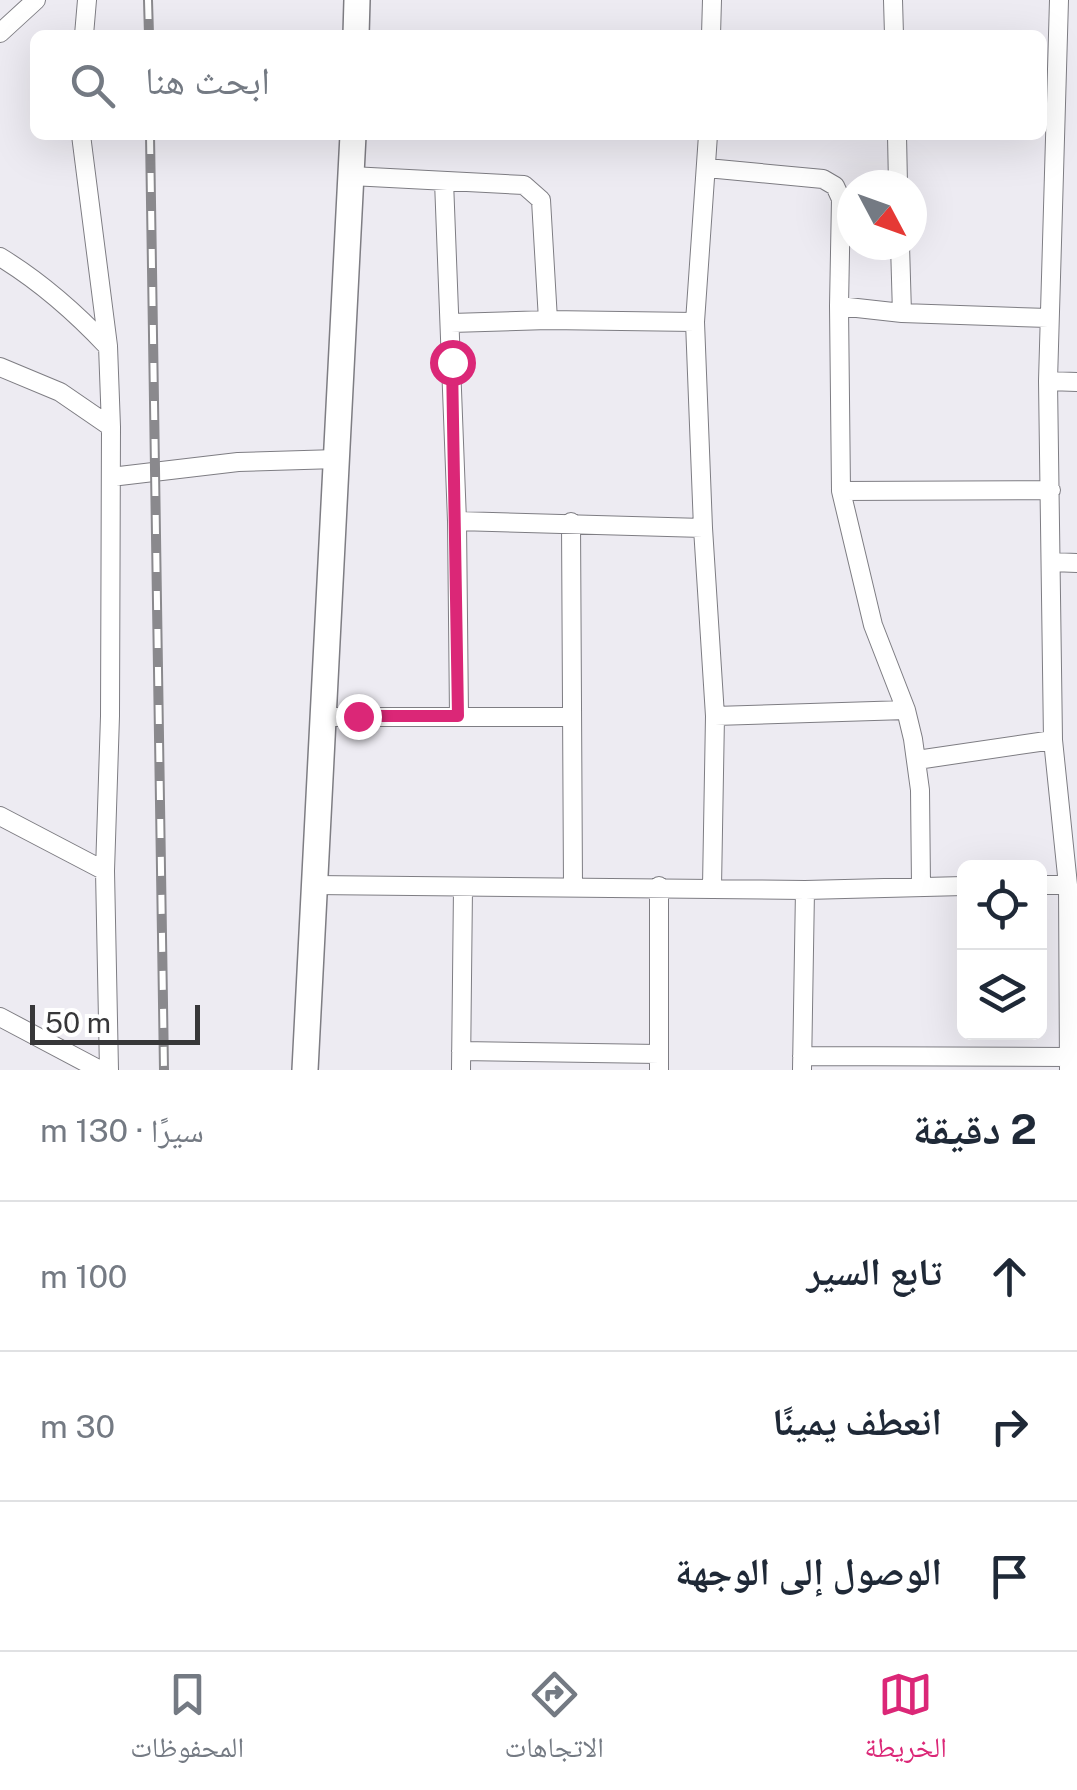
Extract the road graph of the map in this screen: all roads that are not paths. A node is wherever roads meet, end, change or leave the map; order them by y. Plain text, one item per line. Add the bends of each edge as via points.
1 (36, 0) edge
2 (87, 0) edge
3 (357, 0) edge
4 (712, 0) edge
5 (893, 0) edge
6 (1059, 0) edge
7 (84, 30) edge
8 (356, 30) edge
9 (711, 30) edge
10 (894, 30) edge
11 (0, 32) edge
12 (82, 140) edge
13 (353, 140) edge
14 (708, 140) edge
15 (897, 140) edge
16 (707, 168) junction
17 (898, 170) edge
18 (351, 176) junction
19 (444, 181) junction
20 (0, 258) edge
21 (900, 260) edge
22 (839, 306) junction
23 (902, 312) junction
24 (1048, 318) junction
25 (548, 320) junction
26 (695, 322) junction
27 (451, 323) junction
28 (108, 346) junction
29 (0, 367) edge
30 (1048, 381) junction
31 (1077, 382) edge
32 (110, 427) junction
33 (337, 459) junction
34 (111, 477) junction
35 (1051, 490) junction
36 (841, 491) junction
37 (457, 521) junction
38 (571, 522) junction
39 (703, 528) junction
40 (1052, 562) junction
41 (1077, 563) edge
42 (906, 710) junction
43 (458, 716) junction
44 (715, 716) junction
45 (324, 717) junction
46 (571, 717) junction
47 (1053, 740) junction
48 (917, 760) junction
49 (0, 816) edge
50 (104, 871) junction
51 (314, 885) junction
52 (1047, 885) edge
53 (1068, 885) junction
54 (573, 886) junction
55 (659, 886) junction
56 (712, 886) junction
57 (922, 886) junction
58 (957, 886) edge
59 (463, 888) junction
60 (805, 890) junction
61 (0, 1018) edge
62 (461, 1061) edge
63 (522, 1061) edge
64 (659, 1062) edge
65 (802, 1063) edge
66 (914, 1064) edge
67 (1068, 1064) edge
68 (100, 1070) edge
69 (109, 1070) edge
70 (305, 1070) edge

1 - 11 street
2 - 7 street
3 - 8 main road
4 - 9 street
5 - 10 street
6 - 24 street
12 - 28 street
13 - 18 main road
14 - 16 street
15 - 17 street
16 - 22 street via 823,179 835,186 841,199
16 - 26 street
18 - 19 street
18 - 33 main road
19 - 25 street via 524,185 541,200
19 - 27 street
20 - 28 street via 67,304
21 - 23 street
22 - 23 street
22 - 36 street
23 - 24 street
24 - 30 street
25 - 26 street
25 - 27 street
26 - 39 street
27 - 37 street
28 - 32 street
29 - 32 street via 60,392
30 - 31 street
30 - 35 street
32 - 34 street
33 - 34 street
33 - 45 main road
34 - 50 street
35 - 36 street
35 - 40 street
36 - 42 street via 873,625
37 - 38 street
37 - 43 street
38 - 39 street
38 - 46 street
39 - 44 street
40 - 41 street
40 - 47 street
42 - 44 street
42 - 48 street
43 - 45 street
43 - 46 street
44 - 56 street
45 - 51 main road
46 - 54 street
47 - 48 street
47 - 53 street
48 - 57 street
49 - 50 street
50 - 69 street
51 - 59 street
51 - 70 main road
52 - 53 street
53 - 67 street
54 - 55 street
54 - 59 street
55 - 56 street
55 - 64 street
56 - 60 street
57 - 58 street
57 - 60 street
59 - 62 street
60 - 65 street
61 - 68 street
62 - 63 street
63 - 64 street
65 - 66 street
66 - 67 street

